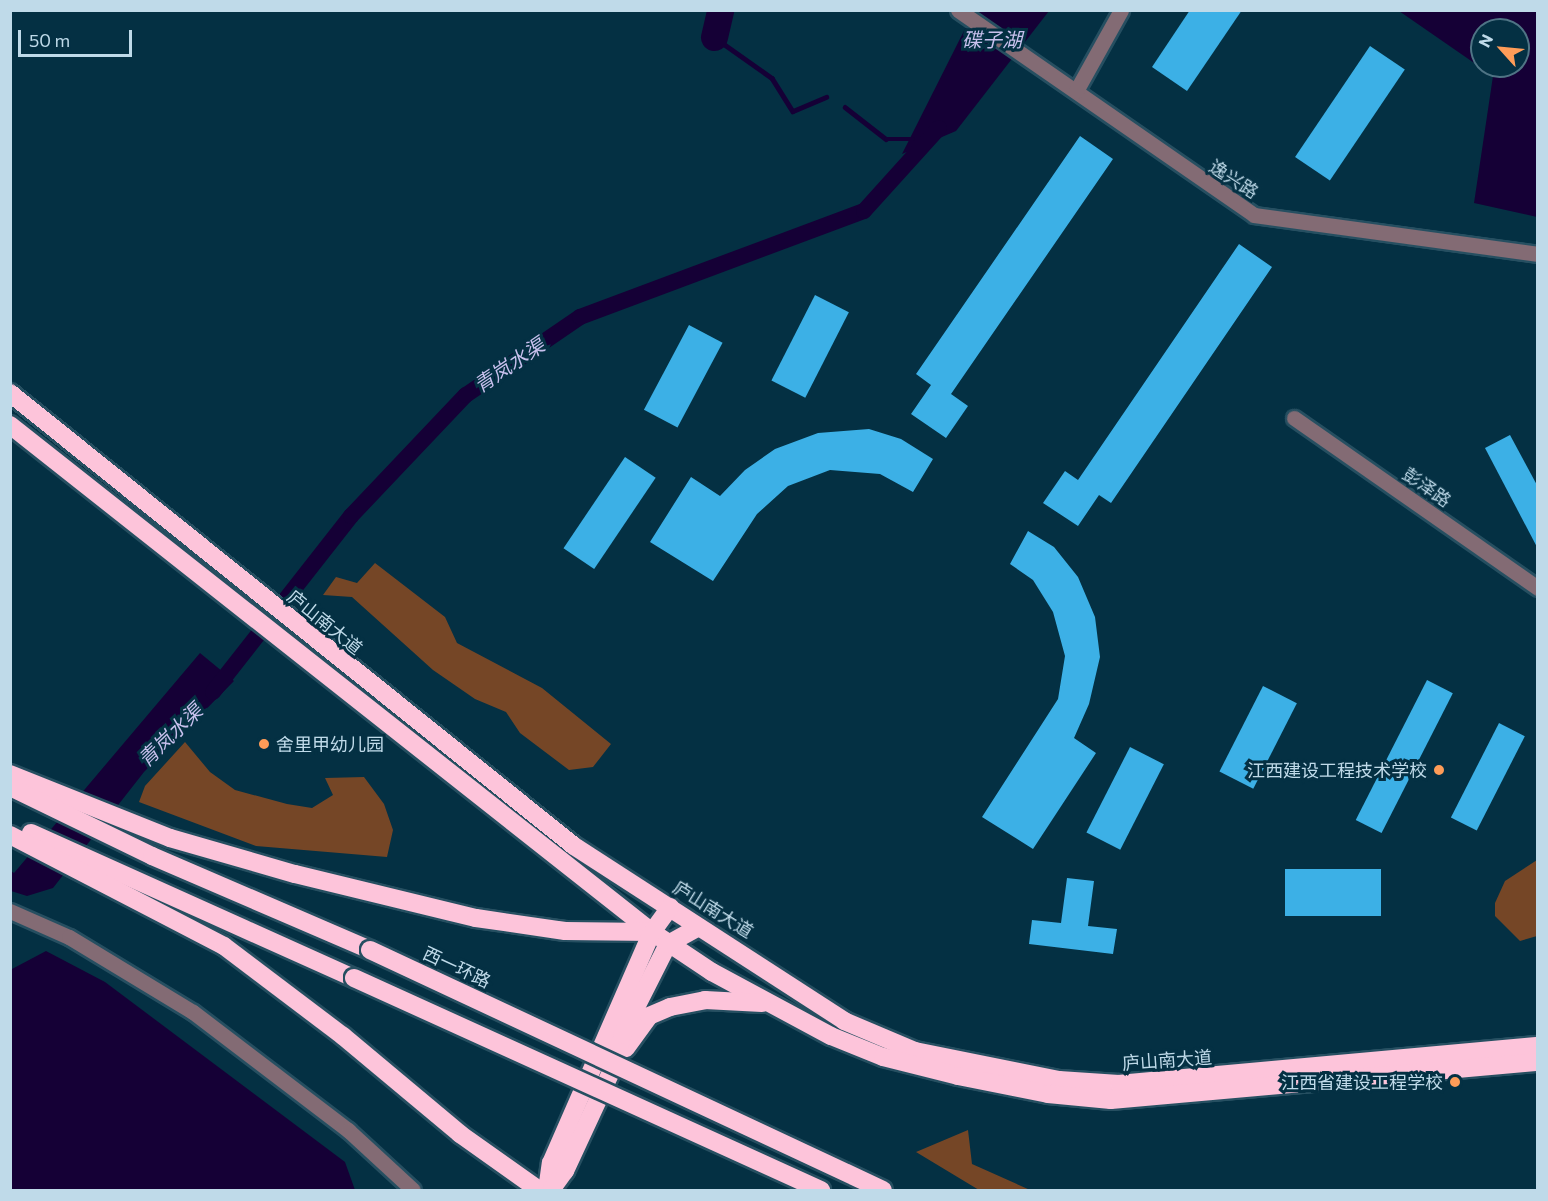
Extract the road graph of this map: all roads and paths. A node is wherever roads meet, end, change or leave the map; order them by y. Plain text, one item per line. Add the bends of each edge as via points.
1 (958, 10) edge
2 (1121, 10) edge
3 (1076, 91) junction
4 (1538, 254) edge
5 (10, 393) edge
6 (1294, 418) dead end
7 (10, 425) edge
8 (1538, 588) edge
9 (10, 774) edge
10 (10, 787) edge
11 (10, 824) edge
12 (10, 835) edge
13 (670, 907) junction
14 (10, 911) edge
15 (699, 927) junction
16 (652, 932) junction
17 (668, 944) junction
18 (768, 1003) junction
19 (1538, 1046) edge
20 (616, 1061) junction
21 (1538, 1062) edge
22 (409, 1189) edge
23 (539, 1191) edge
24 (549, 1191) edge
25 (821, 1191) edge
26 (883, 1191) edge

1 - 3 street, 逸兴路
2 - 3 street
3 - 4 street, 逸兴路 via 1136,138 1254,215
5 - 13 highway, 庐山南大道 via 574,846
6 - 8 street, 彭泽路
7 - 16 highway, 庐山南大道
9 - 16 highway via 170,837 295,874 476,918 565,931
10 - 26 highway, 西一环路, bridge via 152,856 370,950
11 - 25 highway, bridge
12 - 23 highway via 224,946 343,1036 460,1134
13 - 15 highway, 庐山南大道
13 - 16 highway
14 - 22 street via 69,937 193,1012 348,1130
15 - 17 highway
15 - 19 highway, 庐山南大道 via 786,979 844,1021 915,1051 1059,1080 1119,1084 1240,1076
16 - 17 highway, 庐山南大道
16 - 24 highway via 550,1163
17 - 18 highway, 庐山南大道
17 - 20 highway via 622,1035
18 - 20 highway via 705,1000 670,1006 650,1016
18 - 21 highway, 庐山南大道 via 883,1057 1048,1094 1111,1100
20 - 24 highway via 565,1171

